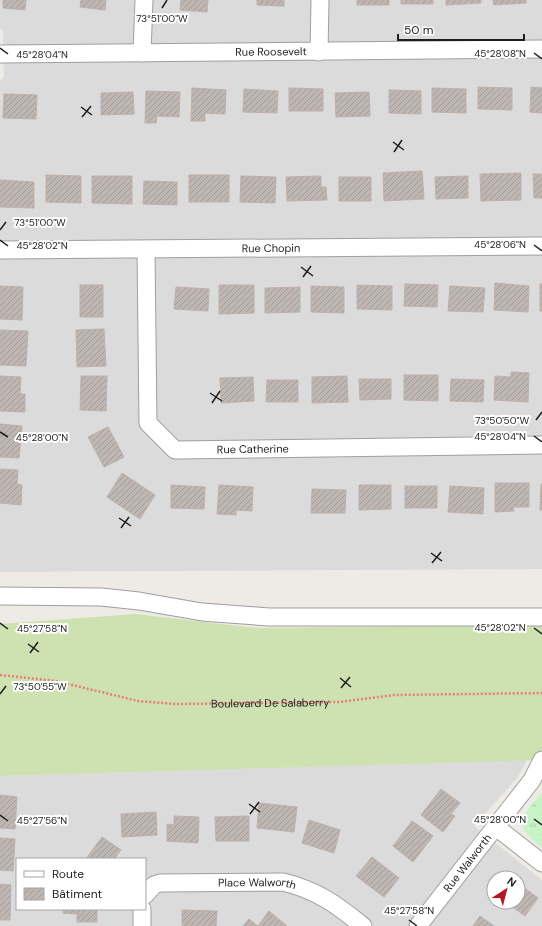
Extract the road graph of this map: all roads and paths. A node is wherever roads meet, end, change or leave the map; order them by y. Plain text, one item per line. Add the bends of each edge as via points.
1 (144, 0) edge
2 (320, 0) edge
3 (542, 49) edge
4 (319, 52) junction
5 (0, 54) edge
6 (142, 54) junction
7 (542, 246) edge
8 (0, 250) edge
9 (146, 250) junction
10 (542, 445) edge
11 (0, 596) edge
12 (542, 617) edge
13 (0, 675) edge
14 (542, 693) edge
15 (542, 760) edge
16 (496, 828) junction
17 (542, 863) edge
18 (146, 895) edge
19 (142, 910) edge
20 (142, 926) edge
21 (363, 926) edge
22 (418, 926) edge

1 - 6 street
2 - 4 street
3 - 4 street, Rue Roosevelt
4 - 6 street, Rue Roosevelt
5 - 6 street, Rue Roosevelt
7 - 9 street, Rue Chopin
8 - 9 street, Rue Chopin
9 - 10 street, Rue Catherine via 148,423 175,450
11 - 12 street via 101,597 202,612 269,617
13 - 14 path, Boulevard De Salaberry via 56,681 138,701 176,704 340,702 394,695
15 - 16 street, Rue Walworth via 532,780
16 - 17 street
16 - 22 street, Rue Walworth
18 - 21 street, Place Walworth via 154,885 160,883 283,882 322,895
19 - 20 street

